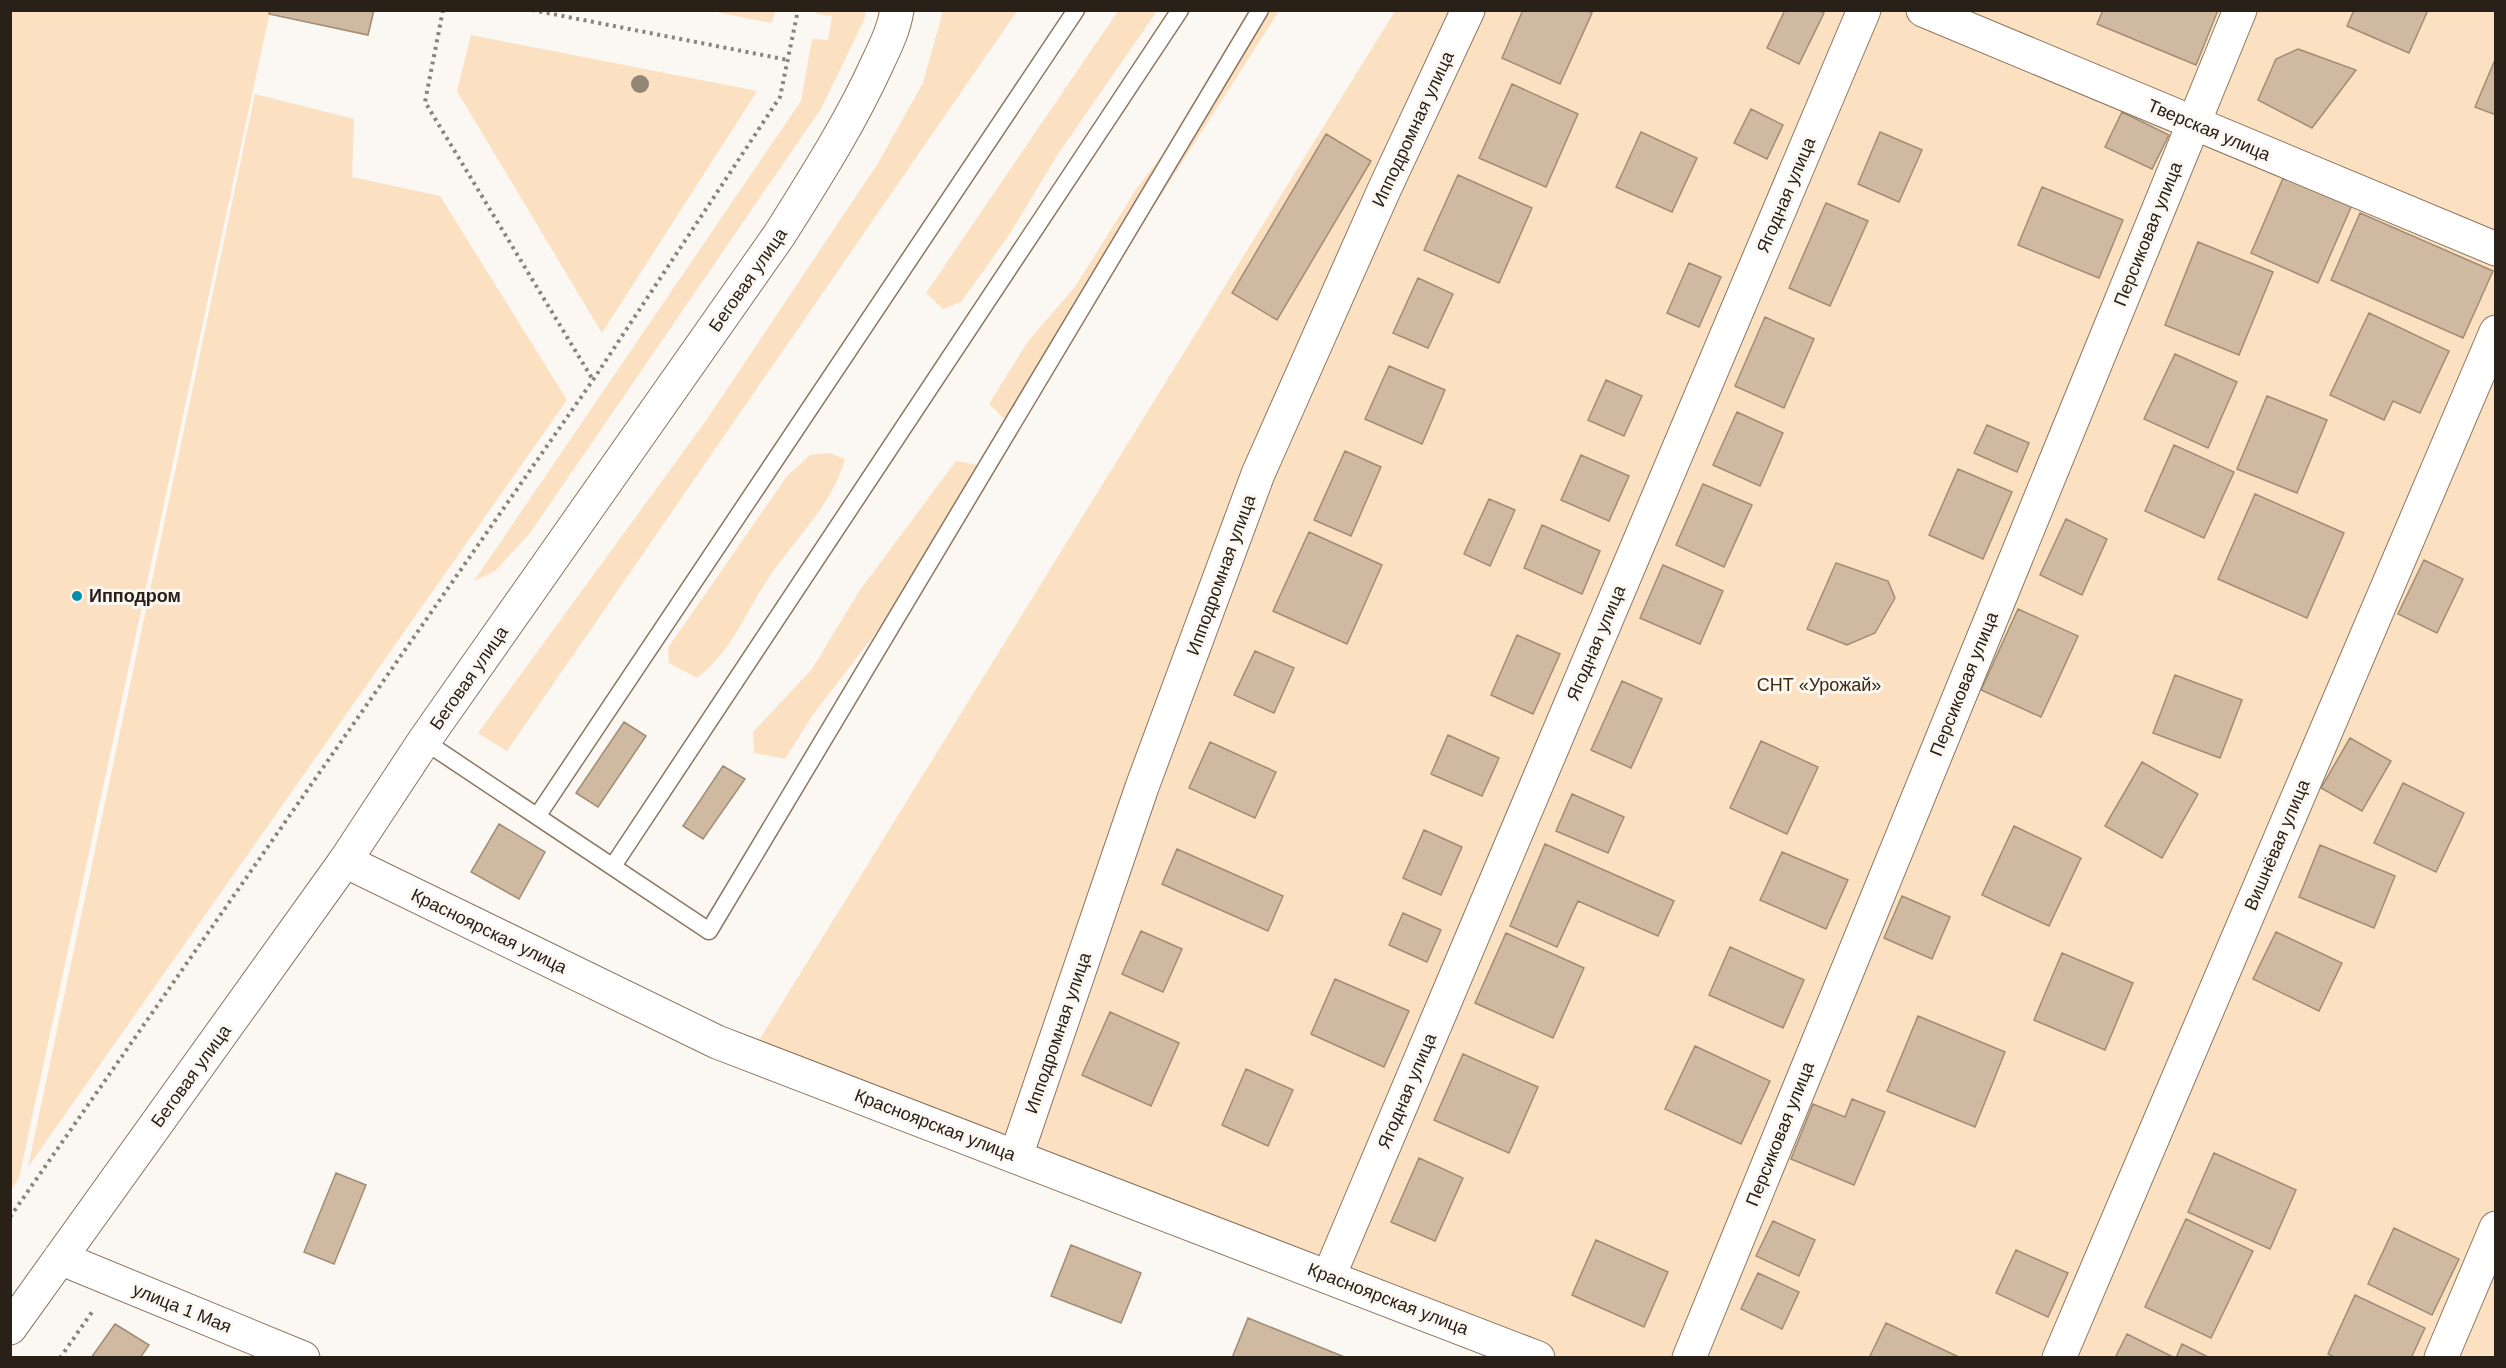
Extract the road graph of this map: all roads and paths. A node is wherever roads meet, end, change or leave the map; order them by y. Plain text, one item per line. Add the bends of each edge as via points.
1 (443, 10) edge
2 (532, 10) edge
3 (798, 10) edge
4 (897, 10) edge
5 (1076, 10) edge
6 (1180, 10) edge
7 (1260, 10) edge
8 (1468, 10) edge
9 (1864, 10) edge
10 (1923, 10) edge
11 (2240, 10) edge
12 (788, 60) junction
13 (2193, 123) junction
14 (2496, 249) edge
15 (2496, 332) edge
16 (593, 380) junction
17 (424, 741) junction
18 (538, 815) junction
19 (345, 861) junction
20 (612, 866) junction
21 (1016, 1156) junction
22 (10, 1216) edge
23 (2496, 1228) edge
24 (60, 1258) junction
25 (1329, 1276) junction
26 (93, 1311) dead end
27 (10, 1328) edge
28 (60, 1358) edge
29 (303, 1358) edge
30 (1538, 1358) edge
31 (1689, 1358) edge
32 (2059, 1358) edge
33 (2441, 1358) edge

1 - 16 path via 425,102
2 - 12 path
3 - 12 path
4 - 17 street, Беговая улица via 895,24 865,92 780,234
5 - 18 lane
6 - 20 lane
7 - 20 lane via 709,930
8 - 21 street, Ипподромная улица via 1258,474 1142,787
9 - 25 street, Ягодная улица
10 - 13 street, Тверская улица
11 - 13 street, Персиковая улица
12 - 16 path via 780,97
13 - 14 street, Тверская улица
13 - 31 street, Персиковая улица
15 - 32 street, Вишнёвая улица
16 - 22 path
17 - 18 lane
17 - 19 street, Беговая улица
18 - 20 lane
19 - 21 street, Красноярская улица via 717,1042
19 - 24 street, Беговая улица
21 - 25 street, Красноярская улица
23 - 33 street
24 - 27 street, Беговая улица
24 - 29 street, улица 1 Мая
25 - 30 street, Красноярская улица
26 - 28 path

